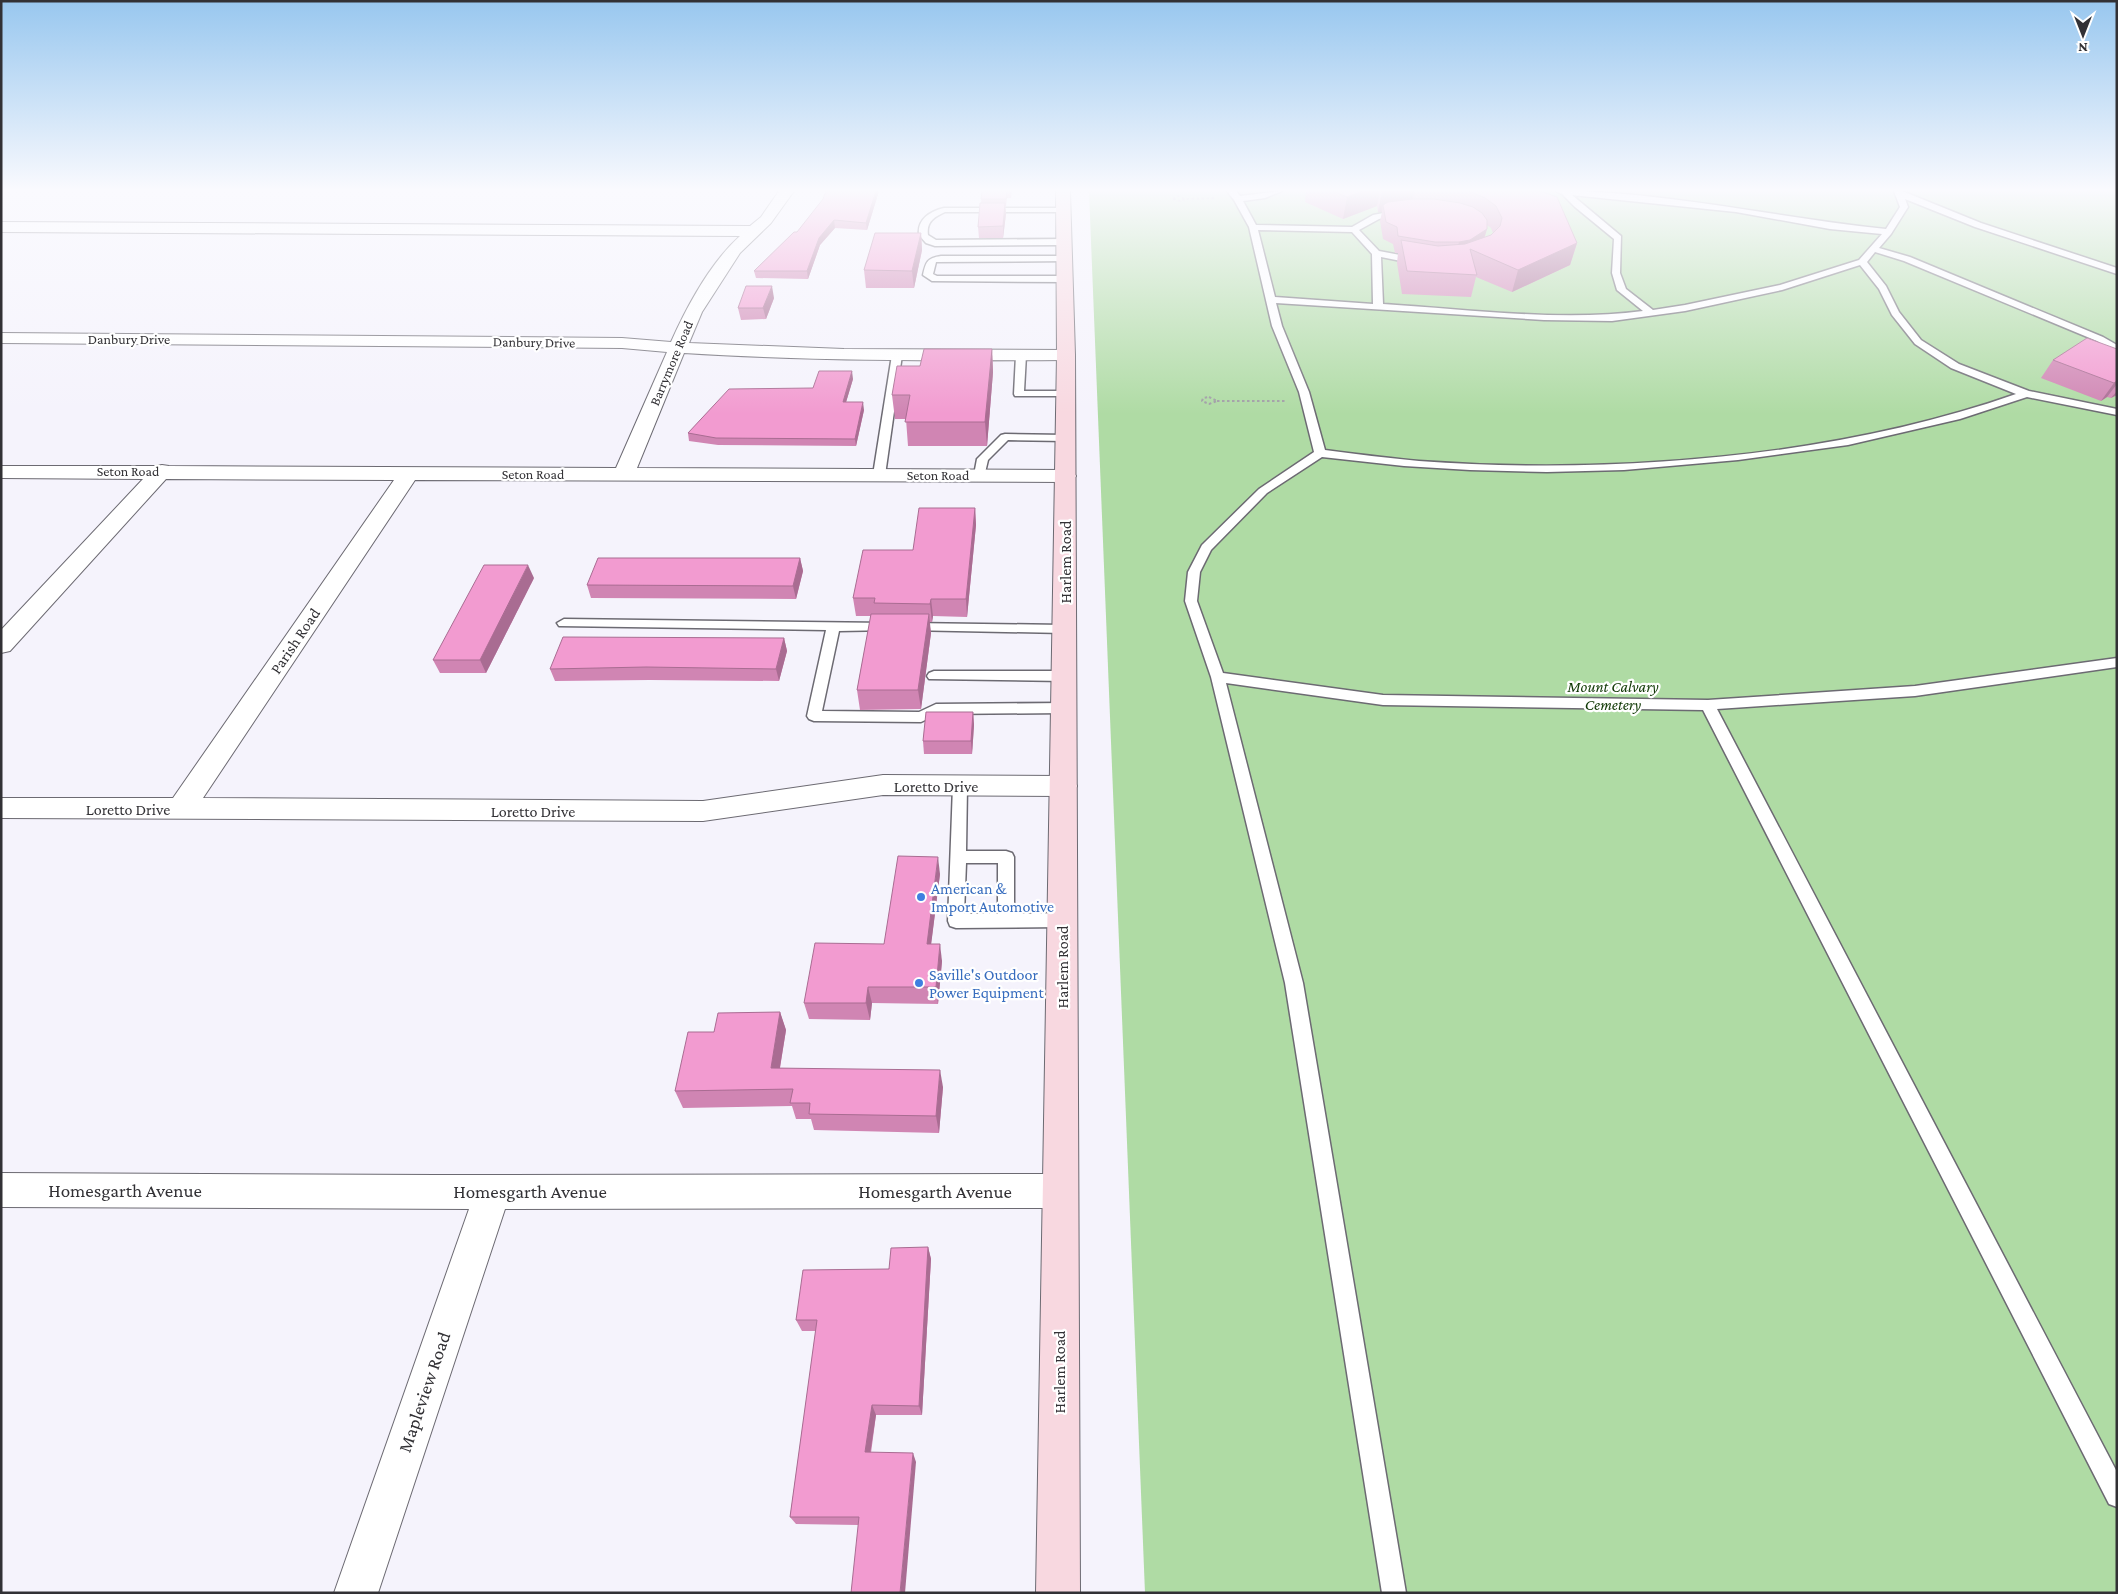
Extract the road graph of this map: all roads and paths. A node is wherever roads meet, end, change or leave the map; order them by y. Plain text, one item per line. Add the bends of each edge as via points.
1 (724, 265) edge
2 (930, 265) edge
3 (1028, 265) edge
4 (1065, 265) edge
5 (1263, 265) edge
6 (1376, 265) edge
7 (1616, 265) edge
8 (1851, 265) edge
9 (1865, 265) edge
10 (1920, 265) edge
11 (2103, 265) edge
12 (2117, 270) edge
13 (1272, 300) junction
14 (1378, 306) junction
15 (1651, 313) junction
16 (2117, 335) edge
17 (1, 338) edge
18 (2100, 339) junction
19 (677, 348) junction
20 (2117, 350) edge
21 (897, 355) junction
22 (1021, 355) junction
23 (1066, 355) junction
24 (1066, 394) junction
25 (2026, 394) junction
26 (1217, 401) junction
27 (1306, 401) junction
28 (2117, 412) edge
29 (1066, 438) junction
30 (1320, 453) junction
31 (162, 471) junction
32 (1, 472) edge
33 (409, 473) junction
34 (624, 474) junction
35 (879, 475) junction
36 (980, 475) junction
37 (1066, 476) junction
38 (564, 623) dead end
39 (832, 626) junction
40 (1064, 629) junction
41 (1, 645) edge
42 (2114, 668) edge
43 (934, 676) dead end
44 (1064, 676) junction
45 (1218, 677) junction
46 (1708, 705) junction
47 (1064, 708) junction
48 (960, 786) junction
49 (1063, 786) junction
50 (1, 808) edge
51 (181, 809) junction
52 (958, 857) junction
53 (1062, 920) junction
54 (1006, 921) junction
55 (1, 1190) edge
56 (493, 1191) junction
57 (1060, 1191) junction
58 (2117, 1496) edge
59 (356, 1593) edge
60 (1058, 1593) edge
61 (1394, 1593) edge

1 - 19 street, Barrymore Road via 693,312
2 - 3 lane via 928,275 935,279
4 - 23 main road, Harlem Road
5 - 13 lane
6 - 14 lane
7 - 15 lane via 1622,290
8 - 15 lane via 1782,287
9 - 25 lane via 1918,342 1955,366
10 - 18 lane
11 - 12 lane
13 - 14 lane
13 - 27 lane via 1277,326
14 - 15 lane via 1544,317 1612,318
16 - 18 lane
17 - 19 street, Danbury Drive via 622,343
18 - 20 lane
19 - 21 street, Danbury Drive
19 - 34 street, Barrymore Road
21 - 22 street, Danbury Drive
21 - 35 lane
22 - 23 street, Danbury Drive
22 - 24 lane via 1019,394
23 - 24 main road, Harlem Road
24 - 29 main road, Harlem Road
25 - 28 lane
25 - 30 lane via 1984,410 1858,441 1669,465 1562,469 1432,465
26 - 26 path via 1211,404 1202,401 1209,397
26 - 27 path
27 - 30 lane
29 - 36 lane via 1005,437 982,459
29 - 37 main road, Harlem Road
30 - 45 lane via 1263,491 1206,548 1194,572 1191,600
31 - 32 street, Seton Road
31 - 33 street, Seton Road
31 - 41 street
33 - 34 street, Seton Road
33 - 51 street, Parish Road
34 - 35 street, Seton Road
35 - 36 street, Seton Road
36 - 37 street, Seton Road
37 - 40 main road, Harlem Road
38 - 39 lane
39 - 40 lane
39 - 47 lane via 814,716 921,717 936,709
40 - 44 main road, Harlem Road
42 - 46 lane via 1915,691
43 - 44 lane
44 - 47 main road, Harlem Road
45 - 46 lane via 1383,700
45 - 61 lane via 1294,983
46 - 58 lane
47 - 49 main road, Harlem Road
48 - 49 street, Loretto Drive
48 - 51 street, Loretto Drive via 883,785 703,811
48 - 52 lane
49 - 53 main road, Harlem Road
50 - 51 street, Loretto Drive
52 - 54 lane via 1006,857
52 - 54 lane via 956,921
53 - 54 lane
53 - 57 main road, Harlem Road
55 - 56 street, Homesgarth Avenue
56 - 57 street, Homesgarth Avenue
56 - 59 street, Mapleview Road
57 - 60 main road, Harlem Road

